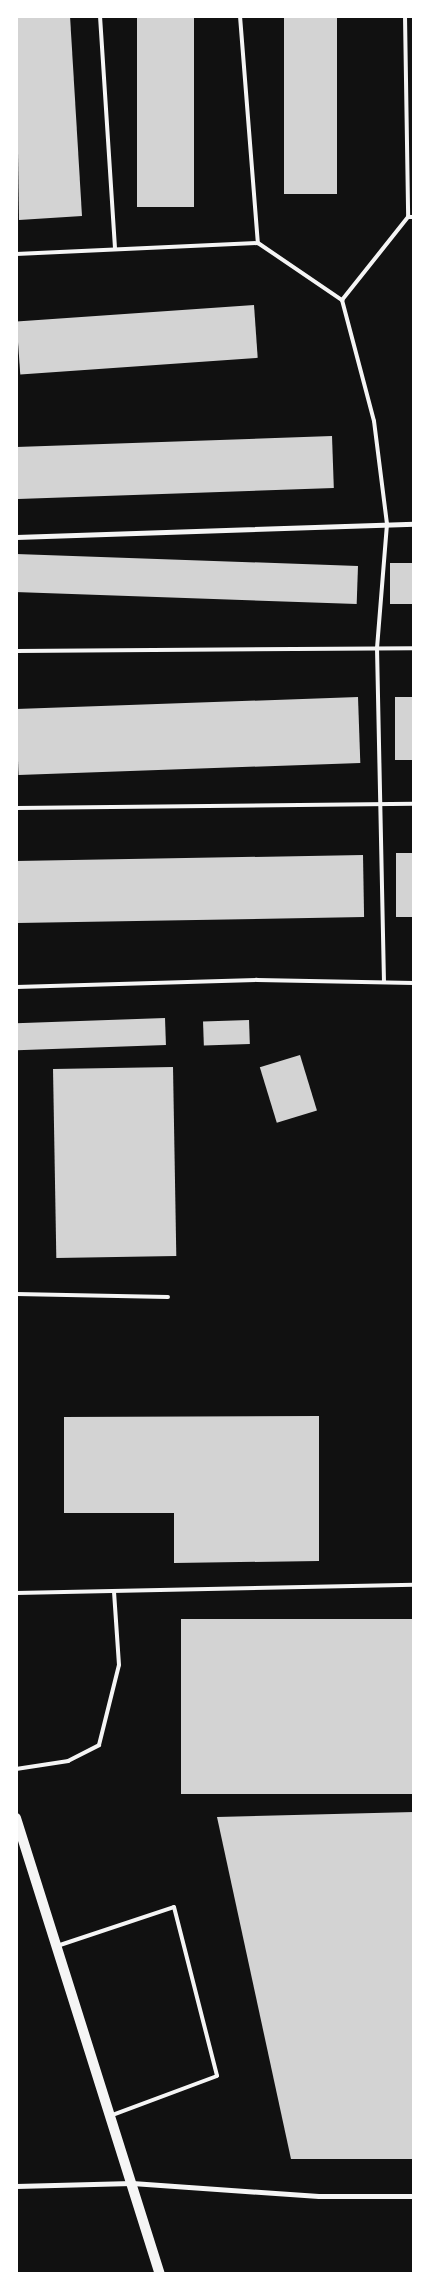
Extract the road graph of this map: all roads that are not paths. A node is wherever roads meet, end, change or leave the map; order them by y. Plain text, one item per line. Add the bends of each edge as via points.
1 (100, 16) edge
2 (240, 16) edge
3 (405, 16) edge
4 (408, 217) junction
5 (414, 217) edge
6 (258, 243) junction
7 (115, 250) junction
8 (16, 254) edge
9 (342, 300) junction
10 (387, 524) junction
11 (414, 524) edge
12 (16, 537) edge
13 (377, 648) junction
14 (414, 648) edge
15 (16, 651) edge
16 (382, 804) junction
17 (414, 804) edge
18 (16, 808) edge
19 (384, 981) junction
20 (414, 982) edge
21 (16, 988) edge
22 (16, 1294) edge
23 (168, 1297) dead end
24 (414, 1585) edge
25 (114, 1592) junction
26 (16, 1593) edge
27 (16, 1769) edge
28 (16, 1818) edge
29 (57, 1946) junction
30 (110, 2116) junction
31 (132, 2183) junction
32 (16, 2186) edge
33 (414, 2196) edge
34 (160, 2274) edge

1 - 7 lane
2 - 6 lane
3 - 4 lane
4 - 5 lane
4 - 9 lane
6 - 7 lane
6 - 9 lane
7 - 8 lane
9 - 10 lane via 374,421
10 - 11 street
10 - 12 street
10 - 13 lane
13 - 14 lane
13 - 15 lane
13 - 16 lane
16 - 17 lane
16 - 18 lane
16 - 19 lane
19 - 20 lane
19 - 21 lane via 257,980
22 - 23 lane
24 - 25 lane
25 - 26 lane
25 - 27 lane via 119,1665 99,1745 68,1761
28 - 29 main road
29 - 30 main road
29 - 30 lane via 174,1907 217,2076
30 - 31 main road
31 - 32 street
31 - 33 street via 319,2196
31 - 34 main road

